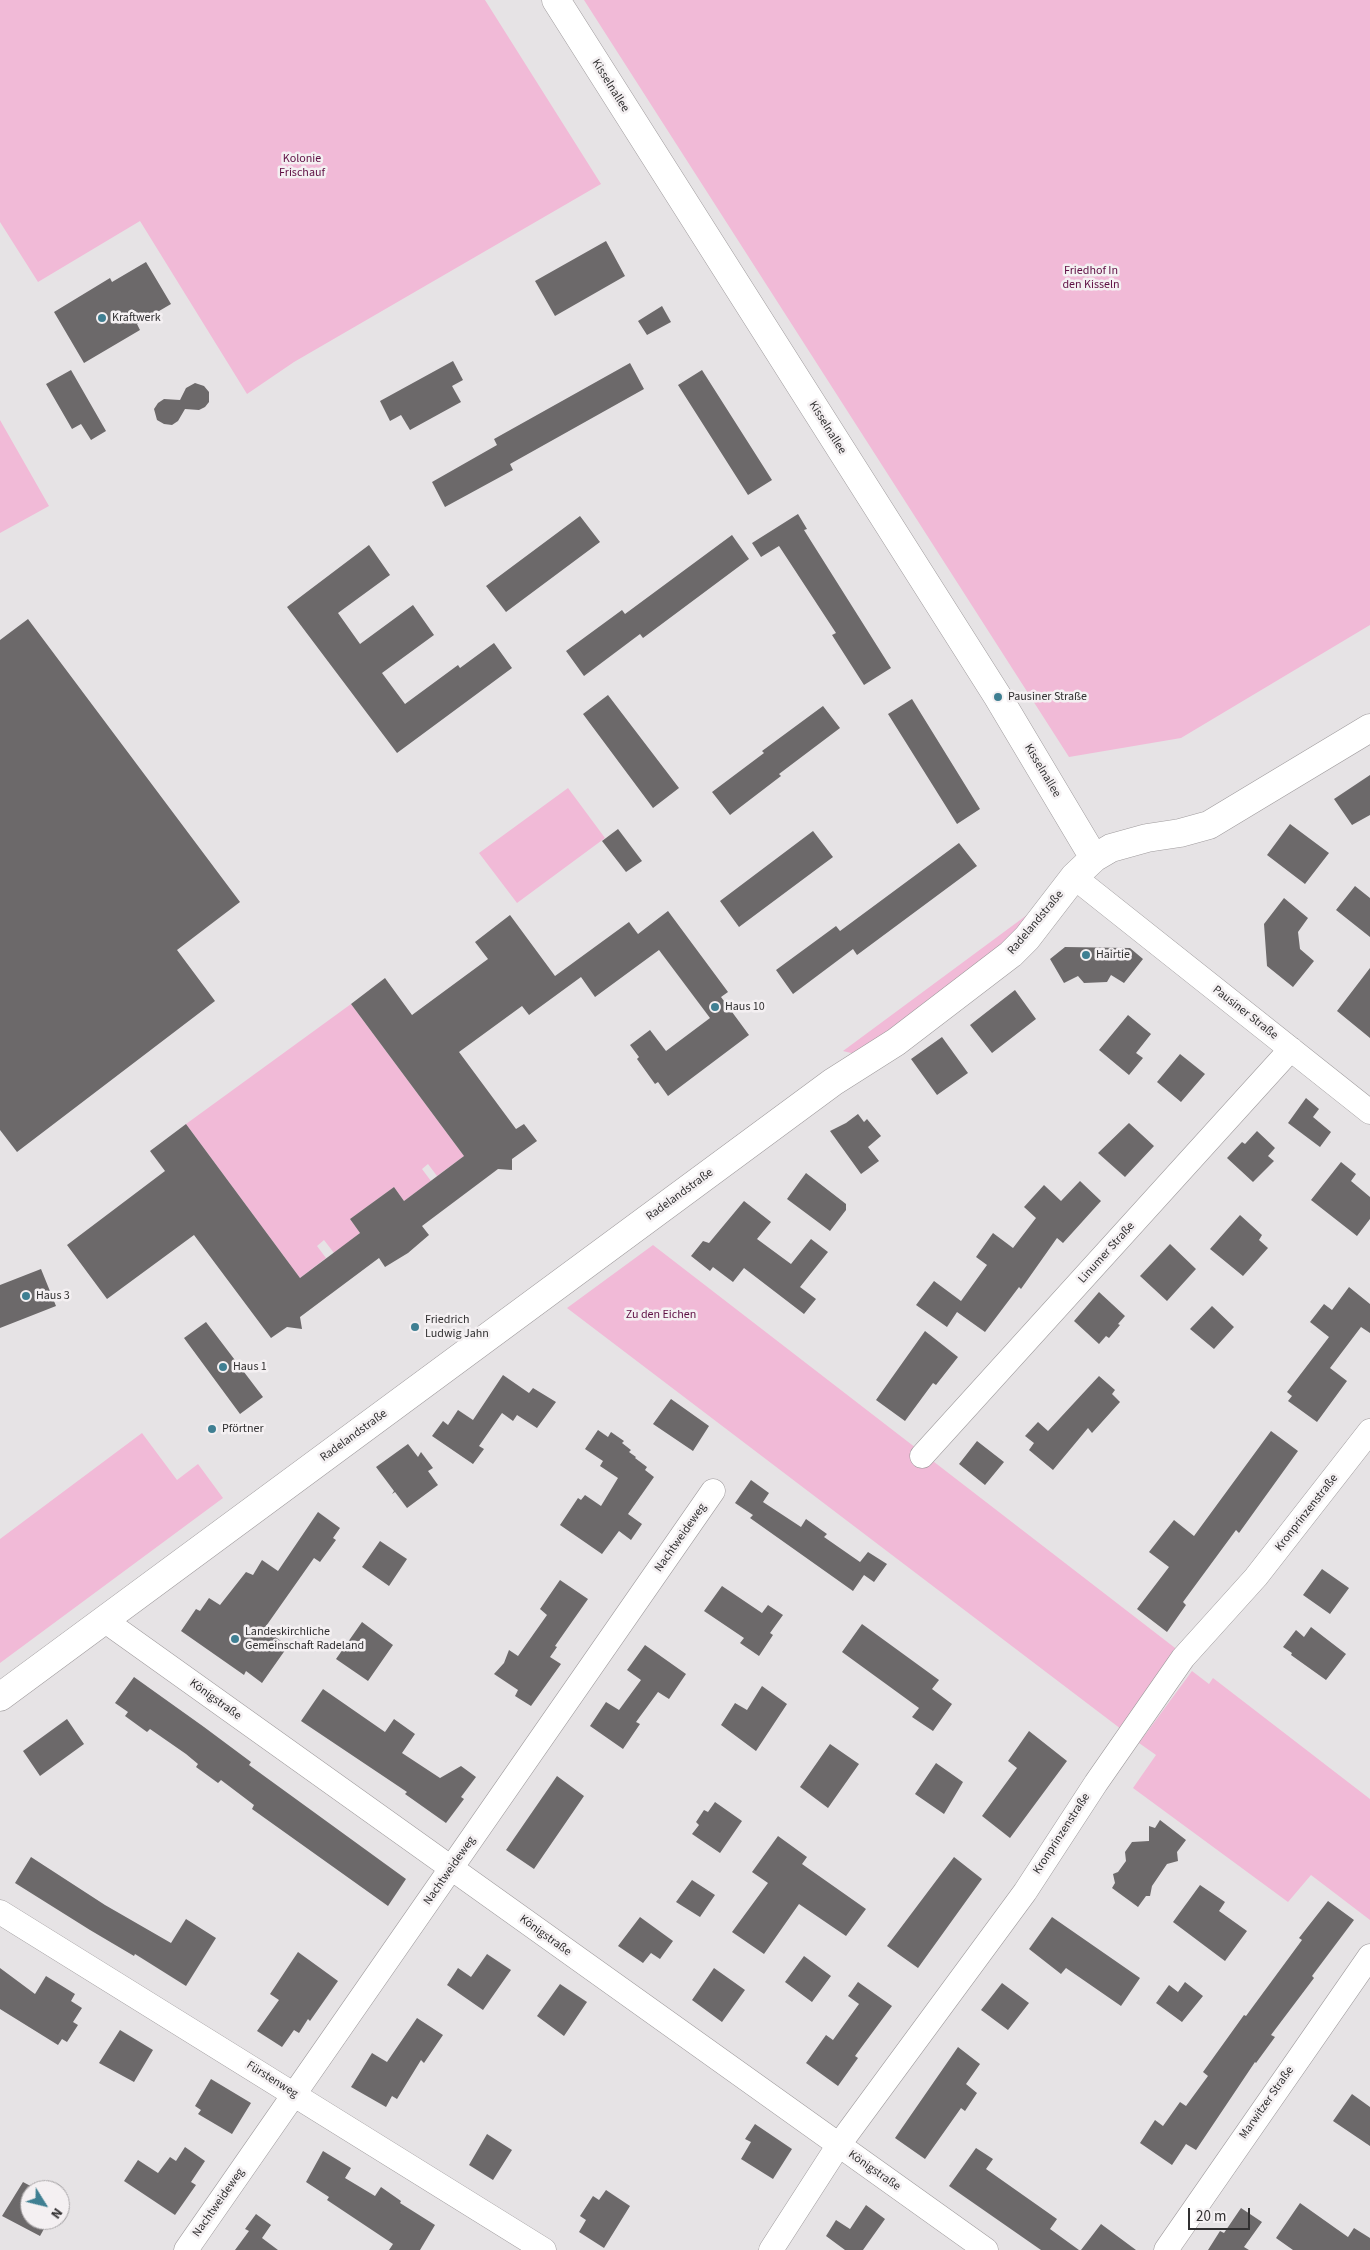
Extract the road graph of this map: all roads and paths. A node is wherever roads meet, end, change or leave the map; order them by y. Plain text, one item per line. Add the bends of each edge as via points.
1 (556, 0) edge
2 (1370, 728) edge
3 (1094, 858) junction
4 (1074, 877) junction
5 (1291, 1049) junction
6 (1370, 1112) edge
7 (1370, 1431) edge
8 (922, 1456) dead end
9 (713, 1491) dead end
10 (104, 1620) junction
11 (0, 1698) edge
12 (451, 1869) junction
13 (0, 1912) edge
14 (1370, 1956) edge
15 (295, 2094) junction
16 (838, 2146) junction
17 (186, 2250) edge
18 (544, 2250) edge
19 (771, 2250) edge
20 (986, 2250) edge
21 (1166, 2250) edge

1 - 3 street, Kisselnallee via 998,696
2 - 3 street, Radelandstraße via 1209,825 1111,848
3 - 4 street, Radelandstraße
4 - 5 street, Pausiner Straße
4 - 10 street, Radelandstraße via 1012,954 896,1042 833,1082
5 - 6 street, Pausiner Straße
5 - 8 street, Linumer Straße
7 - 16 street, Kronprinzenstraße via 1256,1577 1183,1658 1025,1892
9 - 12 street, Nachtweideweg
10 - 11 street, Radelandstraße
10 - 12 street, Königstraße
12 - 15 street, Nachtweideweg
12 - 16 street, Königstraße
13 - 15 street, Fürstenweg
14 - 21 street, Marwitzer Straße
15 - 17 street, Nachtweideweg
15 - 18 street, Fürstenweg
16 - 19 street, Kronprinzenstraße
16 - 20 street, Königstraße

